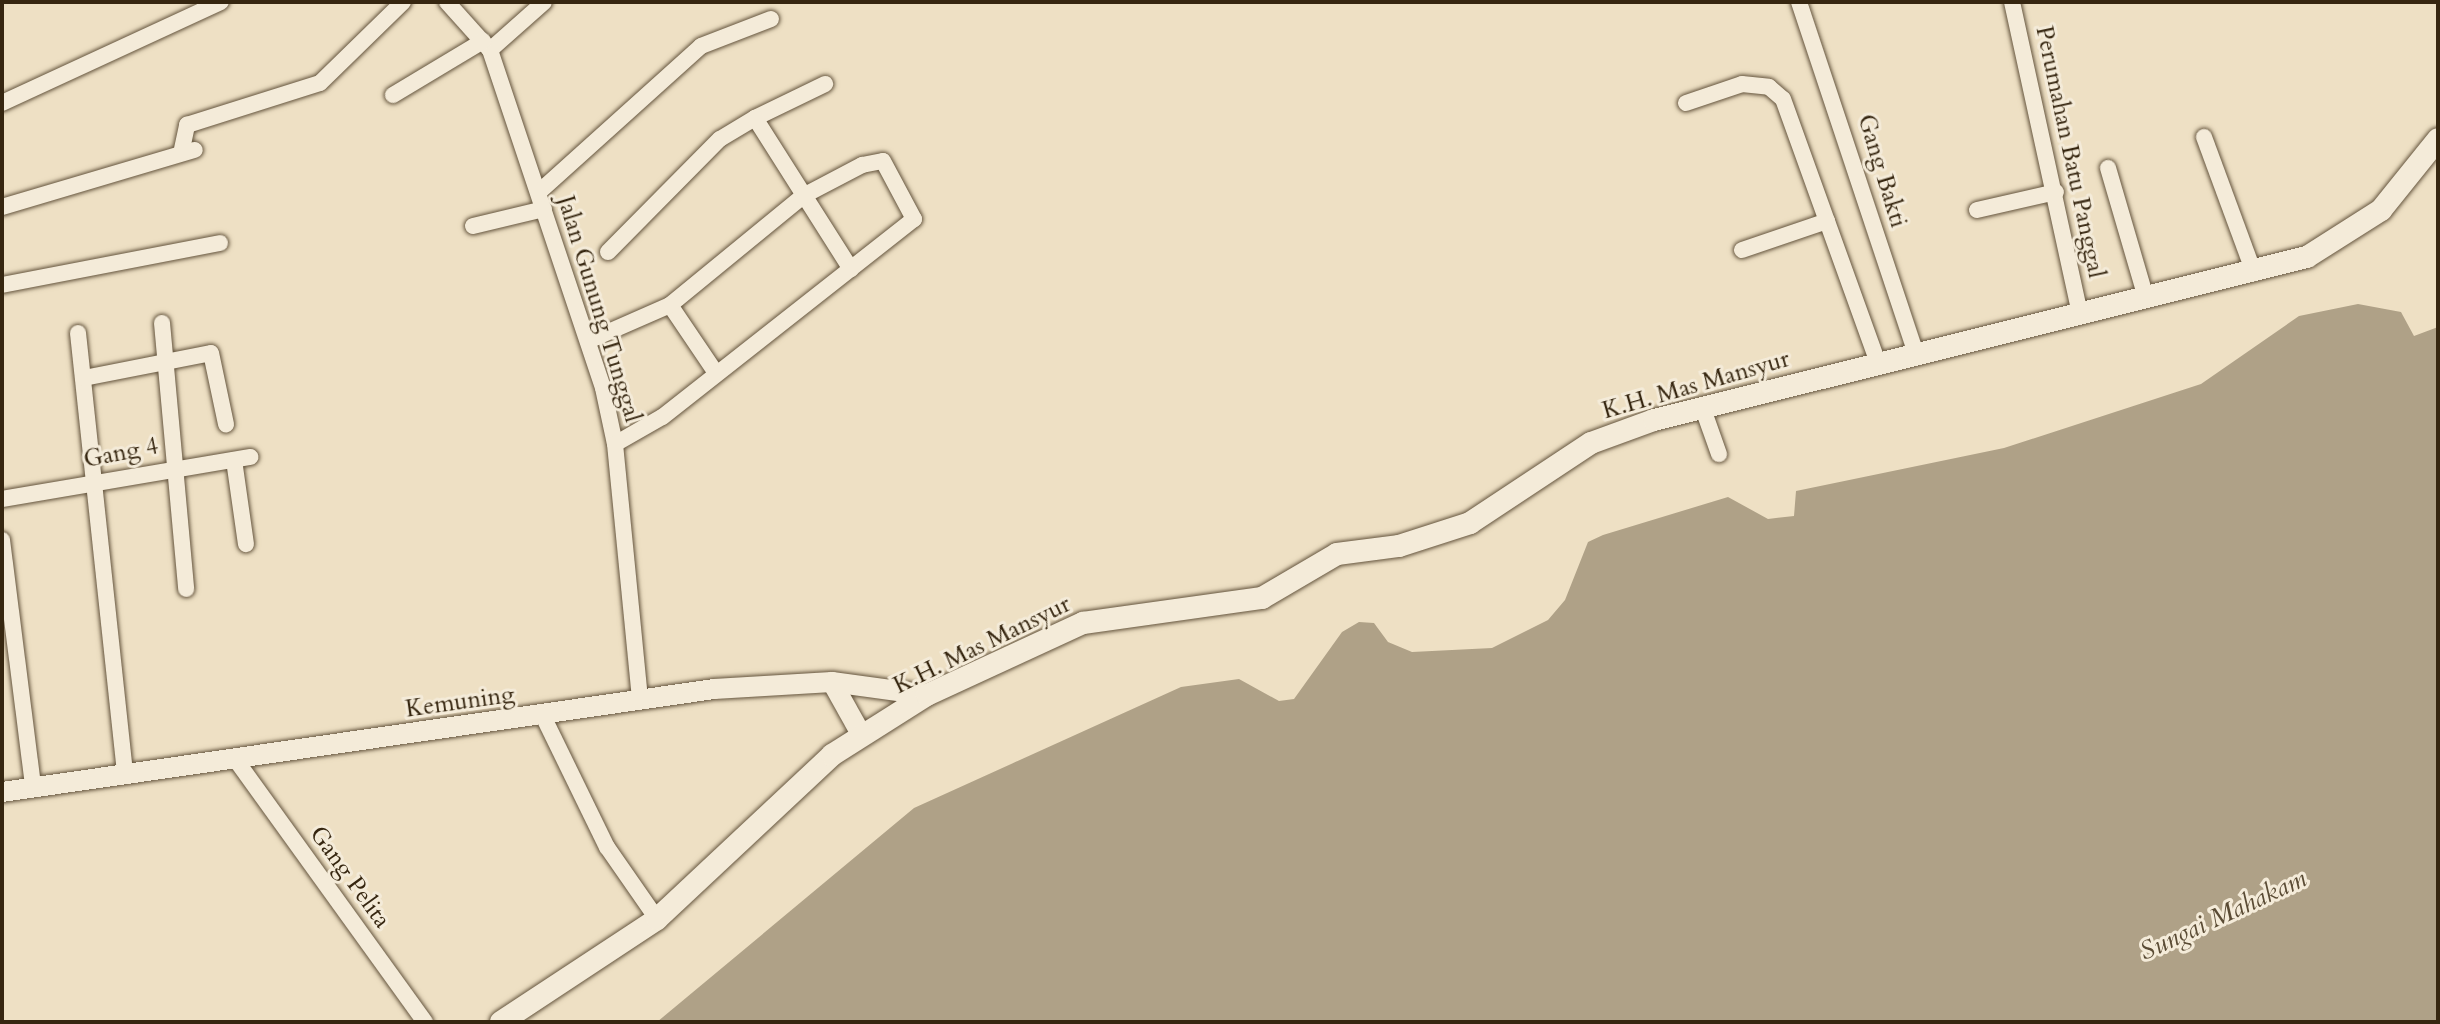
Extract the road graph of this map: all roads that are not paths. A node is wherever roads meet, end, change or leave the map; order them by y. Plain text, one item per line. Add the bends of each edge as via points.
1 (221, 2) edge
2 (403, 2) edge
3 (447, 2) edge
4 (544, 2) edge
5 (1799, 2) edge
6 (2012, 2) edge
7 (771, 19) dead end
8 (487, 46) junction
9 (825, 84) dead end
10 (393, 95) dead end
11 (2, 103) edge
12 (1686, 103) dead end
13 (755, 118) junction
14 (2204, 137) dead end
15 (2438, 139) edge
16 (2108, 168) dead end
17 (539, 192) junction
18 (2056, 192) junction
19 (803, 196) junction
20 (2, 207) edge
21 (544, 209) junction
22 (1977, 210) dead end
23 (1827, 221) junction
24 (473, 226) dead end
25 (220, 243) dead end
26 (1742, 250) dead end
27 (608, 252) dead end
28 (851, 269) junction
29 (2254, 273) junction
30 (2, 285) edge
31 (2146, 298) junction
32 (670, 305) junction
33 (2080, 313) junction
34 (162, 323) dead end
35 (78, 333) dead end
36 (588, 341) junction
37 (1916, 354) junction
38 (169, 359) junction
39 (1879, 365) junction
40 (716, 373) junction
41 (84, 378) junction
42 (1702, 406) junction
43 (226, 424) dead end
44 (615, 444) junction
45 (1719, 454) dead end
46 (179, 466) junction
47 (96, 482) junction
48 (2, 499) edge
49 (2, 540) edge
50 (246, 544) dead end
51 (186, 589) dead end
52 (6, 601) edge
53 (832, 682) junction
54 (927, 695) junction
55 (20, 696) junction
56 (2, 699) edge
57 (640, 701) junction
58 (543, 716) junction
59 (862, 736) junction
60 (236, 760) junction
61 (125, 771) junction
62 (33, 786) junction
63 (2, 792) edge
64 (657, 919) junction
65 (425, 1022) edge
66 (501, 1022) edge

1 - 11 street
2 - 20 street via 320,83 187,125 189,150
3 - 8 street, Jalan Gunung Tunggal
4 - 8 street
5 - 37 street, Gang Bakti
6 - 18 street, Perumahan Batu Panggal
7 - 17 street via 701,46
8 - 10 street
8 - 17 street, Jalan Gunung Tunggal
9 - 13 street
12 - 23 street via 1742,84 1769,87 1783,99
13 - 19 street
13 - 27 street via 720,139
14 - 29 street
15 - 29 main road, K.H. Mas Mansyur via 2381,210 2342,240
16 - 31 street
17 - 21 street, Jalan Gunung Tunggal
18 - 22 street
18 - 33 street, Perumahan Batu Panggal
19 - 28 street
19 - 28 street via 843,172 883,161 914,219
19 - 32 street
21 - 24 street
21 - 36 street, Jalan Gunung Tunggal
23 - 26 street
23 - 39 street
25 - 30 street
28 - 40 street
29 - 31 main road, K.H. Mas Mansyur
31 - 33 main road, K.H. Mas Mansyur
32 - 36 street
32 - 40 street
33 - 37 main road, K.H. Mas Mansyur
34 - 38 street
35 - 41 street
36 - 44 street, Jalan Gunung Tunggal
37 - 39 main road, K.H. Mas Mansyur
38 - 41 street
38 - 43 street via 212,354
38 - 46 street
39 - 42 main road, K.H. Mas Mansyur
40 - 44 street
41 - 47 street
42 - 45 street
42 - 54 main road, K.H. Mas Mansyur via 1591,443 1470,523 1399,546 1337,554 1262,598 1083,623
44 - 57 street, Jalan Gunung Tunggal
46 - 47 street, Gang 4
46 - 50 street, Gang 4 via 242,458
46 - 51 street
47 - 48 street, Gang 4
47 - 61 street
49 - 52 street
52 - 55 street
53 - 54 street, Kemuning
53 - 57 street, Kemuning
53 - 59 street
54 - 59 main road, K.H. Mas Mansyur
55 - 56 street
55 - 62 street
57 - 58 street, Kemuning
58 - 60 street, Kemuning
58 - 64 street via 607,847
59 - 64 main road, K.H. Mas Mansyur via 782,798
60 - 61 street, Kemuning
60 - 65 street, Gang Pelita
61 - 62 street, Kemuning
62 - 63 street, Kemuning
64 - 66 main road, K.H. Mas Mansyur

